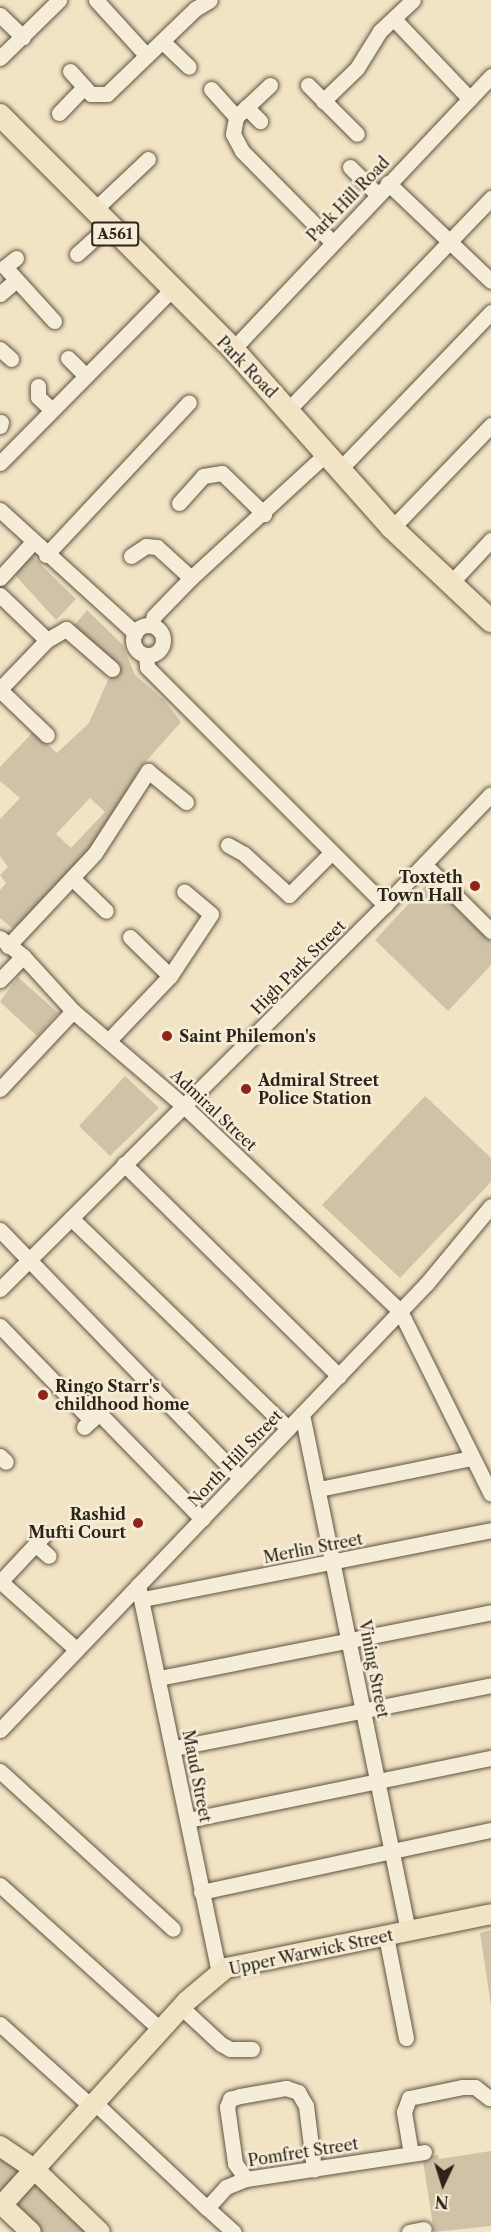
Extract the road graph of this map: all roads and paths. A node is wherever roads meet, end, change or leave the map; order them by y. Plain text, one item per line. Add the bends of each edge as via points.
1 (57, 0) edge
2 (96, 0) edge
3 (210, 0) edge
4 (412, 0) edge
5 (0, 15) edge
6 (394, 19) junction
7 (23, 37) junction
8 (162, 41) junction
9 (146, 55) junction
10 (0, 58) edge
11 (189, 67) dead end
12 (70, 71) dead end
13 (491, 76) edge
14 (270, 85) dead end
15 (308, 85) dead end
16 (84, 87) junction
17 (211, 89) dead end
18 (470, 99) junction
19 (324, 101) junction
20 (241, 112) junction
21 (59, 113) dead end
22 (0, 115) edge
23 (260, 121) dead end
24 (357, 134) dead end
25 (148, 159) dead end
26 (350, 167) dead end
27 (388, 183) junction
28 (377, 194) junction
29 (491, 198) edge
30 (100, 219) junction
31 (331, 241) junction
32 (450, 241) junction
33 (77, 254) dead end
34 (16, 258) dead end
35 (16, 280) junction
36 (491, 280) edge
37 (171, 290) junction
38 (0, 294) edge
39 (491, 312) edge
40 (54, 321) dead end
41 (233, 350) junction
42 (68, 358) dead end
43 (86, 376) junction
44 (38, 386) dead end
45 (189, 402) dead end
46 (52, 410) junction
47 (288, 410) junction
48 (491, 425) edge
49 (0, 440) edge
50 (11, 452) junction
51 (334, 461) junction
52 (0, 463) edge
53 (179, 503) dead end
54 (0, 510) edge
55 (264, 514) junction
56 (393, 528) junction
57 (491, 540) edge
58 (33, 542) junction
59 (46, 555) junction
60 (131, 556) dead end
61 (0, 578) edge
62 (191, 579) junction
63 (449, 585) junction
64 (0, 595) edge
65 (491, 621) edge
66 (151, 625) junction
67 (135, 633) junction
68 (47, 640) junction
69 (146, 655) junction
70 (112, 669) dead end
71 (0, 689) edge
72 (47, 735) dead end
73 (491, 794) edge
74 (186, 802) dead end
75 (228, 845) dead end
76 (331, 854) junction
77 (424, 864) junction
78 (72, 878) junction
79 (184, 891) dead end
80 (385, 905) junction
81 (106, 911) dead end
82 (491, 931) edge
83 (130, 937) dead end
84 (4, 942) edge
85 (23, 956) junction
86 (170, 976) junction
87 (0, 980) edge
88 (73, 1011) junction
89 (110, 1039) junction
90 (0, 1089) edge
91 (184, 1106) junction
92 (124, 1164) junction
93 (491, 1206) edge
94 (71, 1218) junction
95 (0, 1230) edge
96 (29, 1261) junction
97 (0, 1289) edge
98 (400, 1311) junction
99 (0, 1326) edge
100 (339, 1376) junction
101 (302, 1414) junction
102 (288, 1428) junction
103 (472, 1458) junction
104 (240, 1478) junction
105 (319, 1489) junction
106 (491, 1494) edge
107 (202, 1518) junction
108 (491, 1530) edge
109 (49, 1556) dead end
110 (334, 1563) junction
111 (0, 1582) edge
112 (140, 1592) junction
113 (491, 1612) edge
114 (350, 1641) junction
115 (76, 1650) junction
116 (159, 1678) junction
117 (491, 1685) edge
118 (363, 1711) junction
119 (0, 1730) edge
120 (174, 1748) junction
121 (491, 1758) edge
122 (0, 1771) edge
123 (379, 1781) junction
124 (188, 1820) junction
125 (491, 1830) edge
126 (392, 1850) junction
127 (0, 1885) edge
128 (201, 1892) junction
129 (491, 1914) edge
130 (173, 1929) dead end
131 (408, 1931) junction
132 (386, 1936) junction
133 (219, 1973) junction
134 (182, 2007) junction
135 (0, 2024) edge
136 (161, 2030) junction
137 (406, 2038) dead end
138 (252, 2049) dead end
139 (489, 2098) dead end
140 (94, 2105) junction
141 (0, 2146) edge
142 (34, 2169) junction
143 (314, 2169) junction
144 (246, 2179) junction
145 (1, 2204) edge
146 (207, 2208) junction
147 (31, 2232) edge
148 (100, 2232) edge
149 (234, 2232) edge

1 - 7 street
2 - 9 street
3 - 8 street
4 - 6 street
5 - 7 street
6 - 18 street
6 - 19 street via 380,31 357,68
7 - 10 street
8 - 9 street
8 - 11 street
9 - 16 street via 107,94 91,94
12 - 16 street
13 - 18 street, Park Hill Road
14 - 20 street
15 - 19 street
16 - 21 street
17 - 20 street
18 - 27 street, Park Hill Road
19 - 24 street
20 - 23 street
20 - 31 street via 233,134 242,151
22 - 30 highway, Park Road / A561
25 - 30 street
26 - 28 street
27 - 28 street, Park Hill Road
27 - 32 street
28 - 31 street, Park Hill Road
29 - 32 street
30 - 33 street
30 - 37 highway, Park Road / A561
31 - 41 street, Park Hill Road
32 - 36 street
32 - 47 street
34 - 35 street via 5,267
35 - 38 street
35 - 40 street
37 - 41 highway, Park Road / A561
37 - 43 street
39 - 51 street
41 - 47 highway, Park Road / A561
42 - 43 street
43 - 46 street
44 - 46 street via 38,397
45 - 59 street
46 - 50 street
47 - 51 highway, Park Road / A561
48 - 56 street
49 - 50 street
50 - 52 street
51 - 55 street
51 - 56 highway, Park Road / A561
53 - 55 street via 202,476 222,473
54 - 58 street
55 - 62 street
56 - 63 highway, Park Road / A561
57 - 63 street
58 - 59 street
58 - 61 street
59 - 67 street
60 - 62 street via 146,546 157,547
62 - 66 street via 154,616
63 - 65 highway, Park Road / A561
64 - 68 street
66 - 67 street
66 - 69 street via 160,630 163,642 156,653
67 - 69 street via 134,645
68 - 70 street via 66,629
68 - 71 street
69 - 76 street via 147,668
71 - 72 street
73 - 77 street, High Park Street
74 - 78 street via 148,771 95,853
75 - 76 street via 244,854 289,895
76 - 80 street
77 - 80 street, High Park Street
77 - 82 street
78 - 81 street
78 - 84 street
79 - 86 street via 211,914
80 - 91 street, High Park Street
83 - 86 street
84 - 85 street, Admiral Street
85 - 87 street
85 - 88 street, Admiral Street
86 - 89 street
88 - 89 street, Admiral Street
88 - 90 street
89 - 91 street, Admiral Street
91 - 92 street, High Park Street
91 - 98 street, Admiral Street
92 - 94 street, High Park Street
92 - 100 street
93 - 98 street, North Hill Street
94 - 96 street, High Park Street
94 - 102 street
95 - 96 street
96 - 97 street, High Park Street
96 - 104 street
98 - 100 street, North Hill Street
98 - 103 street
99 - 107 street via 87,1423 99,1413
100 - 101 street, North Hill Street
101 - 102 street, North Hill Street
101 - 105 street, Vining Street
102 - 104 street, North Hill Street
103 - 105 street
103 - 106 street
104 - 107 street, North Hill Street
105 - 110 street, Vining Street
107 - 112 street, North Hill Street
108 - 110 street, Merlin Street
109 - 111 street via 39,1540
110 - 112 street, Merlin Street
110 - 114 street, Vining Street
111 - 115 street
112 - 115 street, North Hill Street
112 - 116 street, Maud Street
113 - 114 street
114 - 116 street
114 - 118 street, Vining Street
115 - 119 street, North Hill Street
116 - 120 street, Maud Street
117 - 118 street
118 - 120 street
118 - 123 street, Vining Street
120 - 124 street, Maud Street
121 - 123 street
122 - 130 street
123 - 124 street
123 - 126 street, Vining Street
124 - 128 street, Maud Street
125 - 126 street
126 - 128 street
126 - 131 street, Vining Street
127 - 136 street
128 - 133 street, Maud Street
129 - 131 main road, Upper Warwick Street
131 - 132 main road, Upper Warwick Street
132 - 133 main road, Upper Warwick Street via 226,1968
132 - 137 street
133 - 134 main road, Upper Warwick Street
134 - 136 main road, Upper Warwick Street
134 - 138 street via 221,2044 230,2049
135 - 140 street
136 - 140 main road, Upper Warwick Street
139 - 143 street, Pomfret Street via 475,2088 462,2087 409,2098 404,2112 418,2153
140 - 142 main road, Upper Warwick Street
140 - 146 street
141 - 142 main road
142 - 145 main road, Upper Warwick Street
142 - 148 main road
143 - 144 street, Pomfret Street
143 - 144 street via 306,2106 298,2092 286,2088 230,2099 227,2107 235,2163
144 - 146 street, Pomfret Street via 226,2187
145 - 147 main road
146 - 149 street

